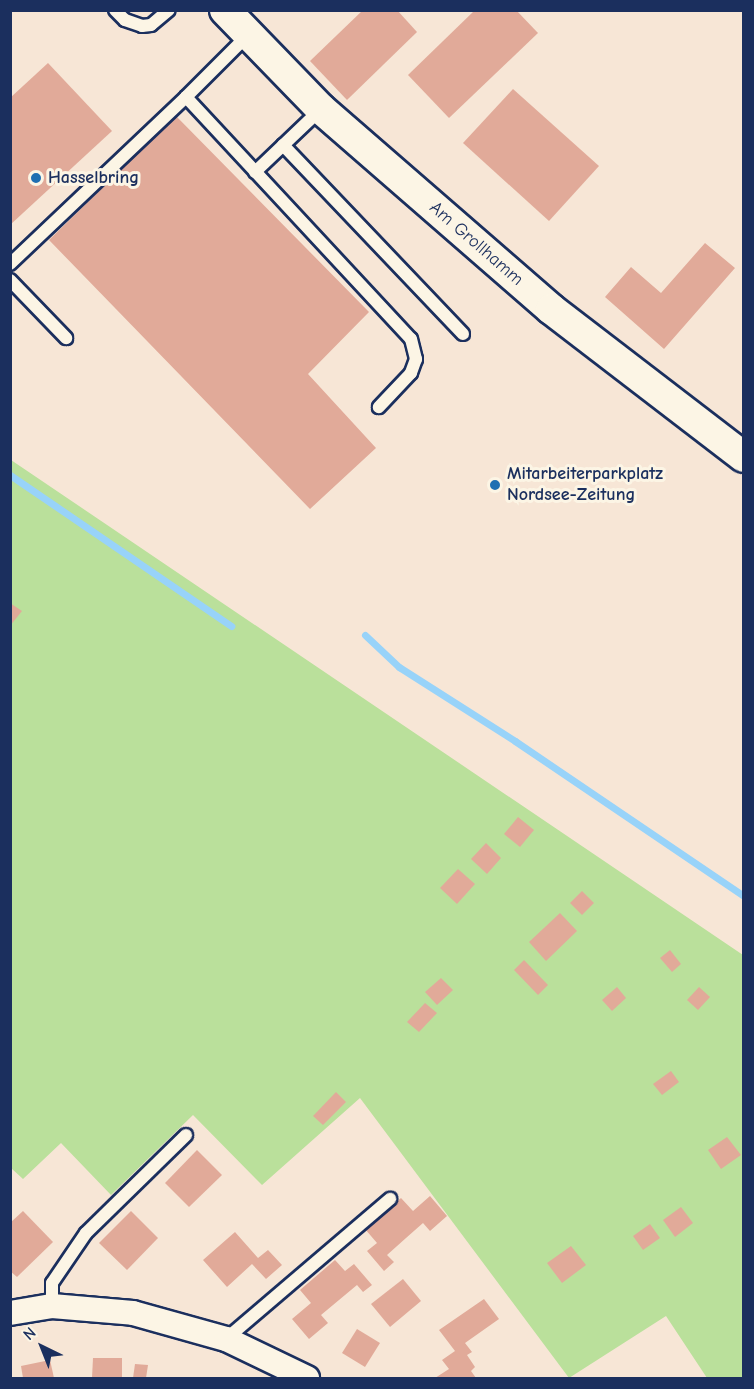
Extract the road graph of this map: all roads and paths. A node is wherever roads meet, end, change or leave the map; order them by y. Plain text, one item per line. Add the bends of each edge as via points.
1 (115, 10) edge
2 (169, 10) edge
3 (225, 10) edge
4 (248, 35) junction
5 (186, 97) junction
6 (321, 109) junction
7 (283, 145) junction
8 (255, 172) junction
9 (10, 264) edge
10 (10, 280) edge
11 (463, 334) dead end
12 (66, 338) dead end
13 (379, 407) dead end
14 (744, 457) edge
15 (186, 1135) dead end
16 (390, 1199) dead end
17 (52, 1306) junction
18 (10, 1313) edge
19 (226, 1339) junction
20 (307, 1378) edge

1 - 2 lane via 125,20 142,26 151,25
3 - 4 street, Am Grollhamm
4 - 5 lane
4 - 6 street, Am Grollhamm
5 - 8 lane
5 - 9 lane
6 - 7 lane
6 - 14 street, Am Grollhamm via 551,309
7 - 8 lane
7 - 11 lane
8 - 13 lane via 411,339 416,359 411,373
10 - 12 lane
15 - 17 lane via 86,1233 52,1283
16 - 19 lane
17 - 18 street
17 - 19 street via 133,1313
19 - 20 street

